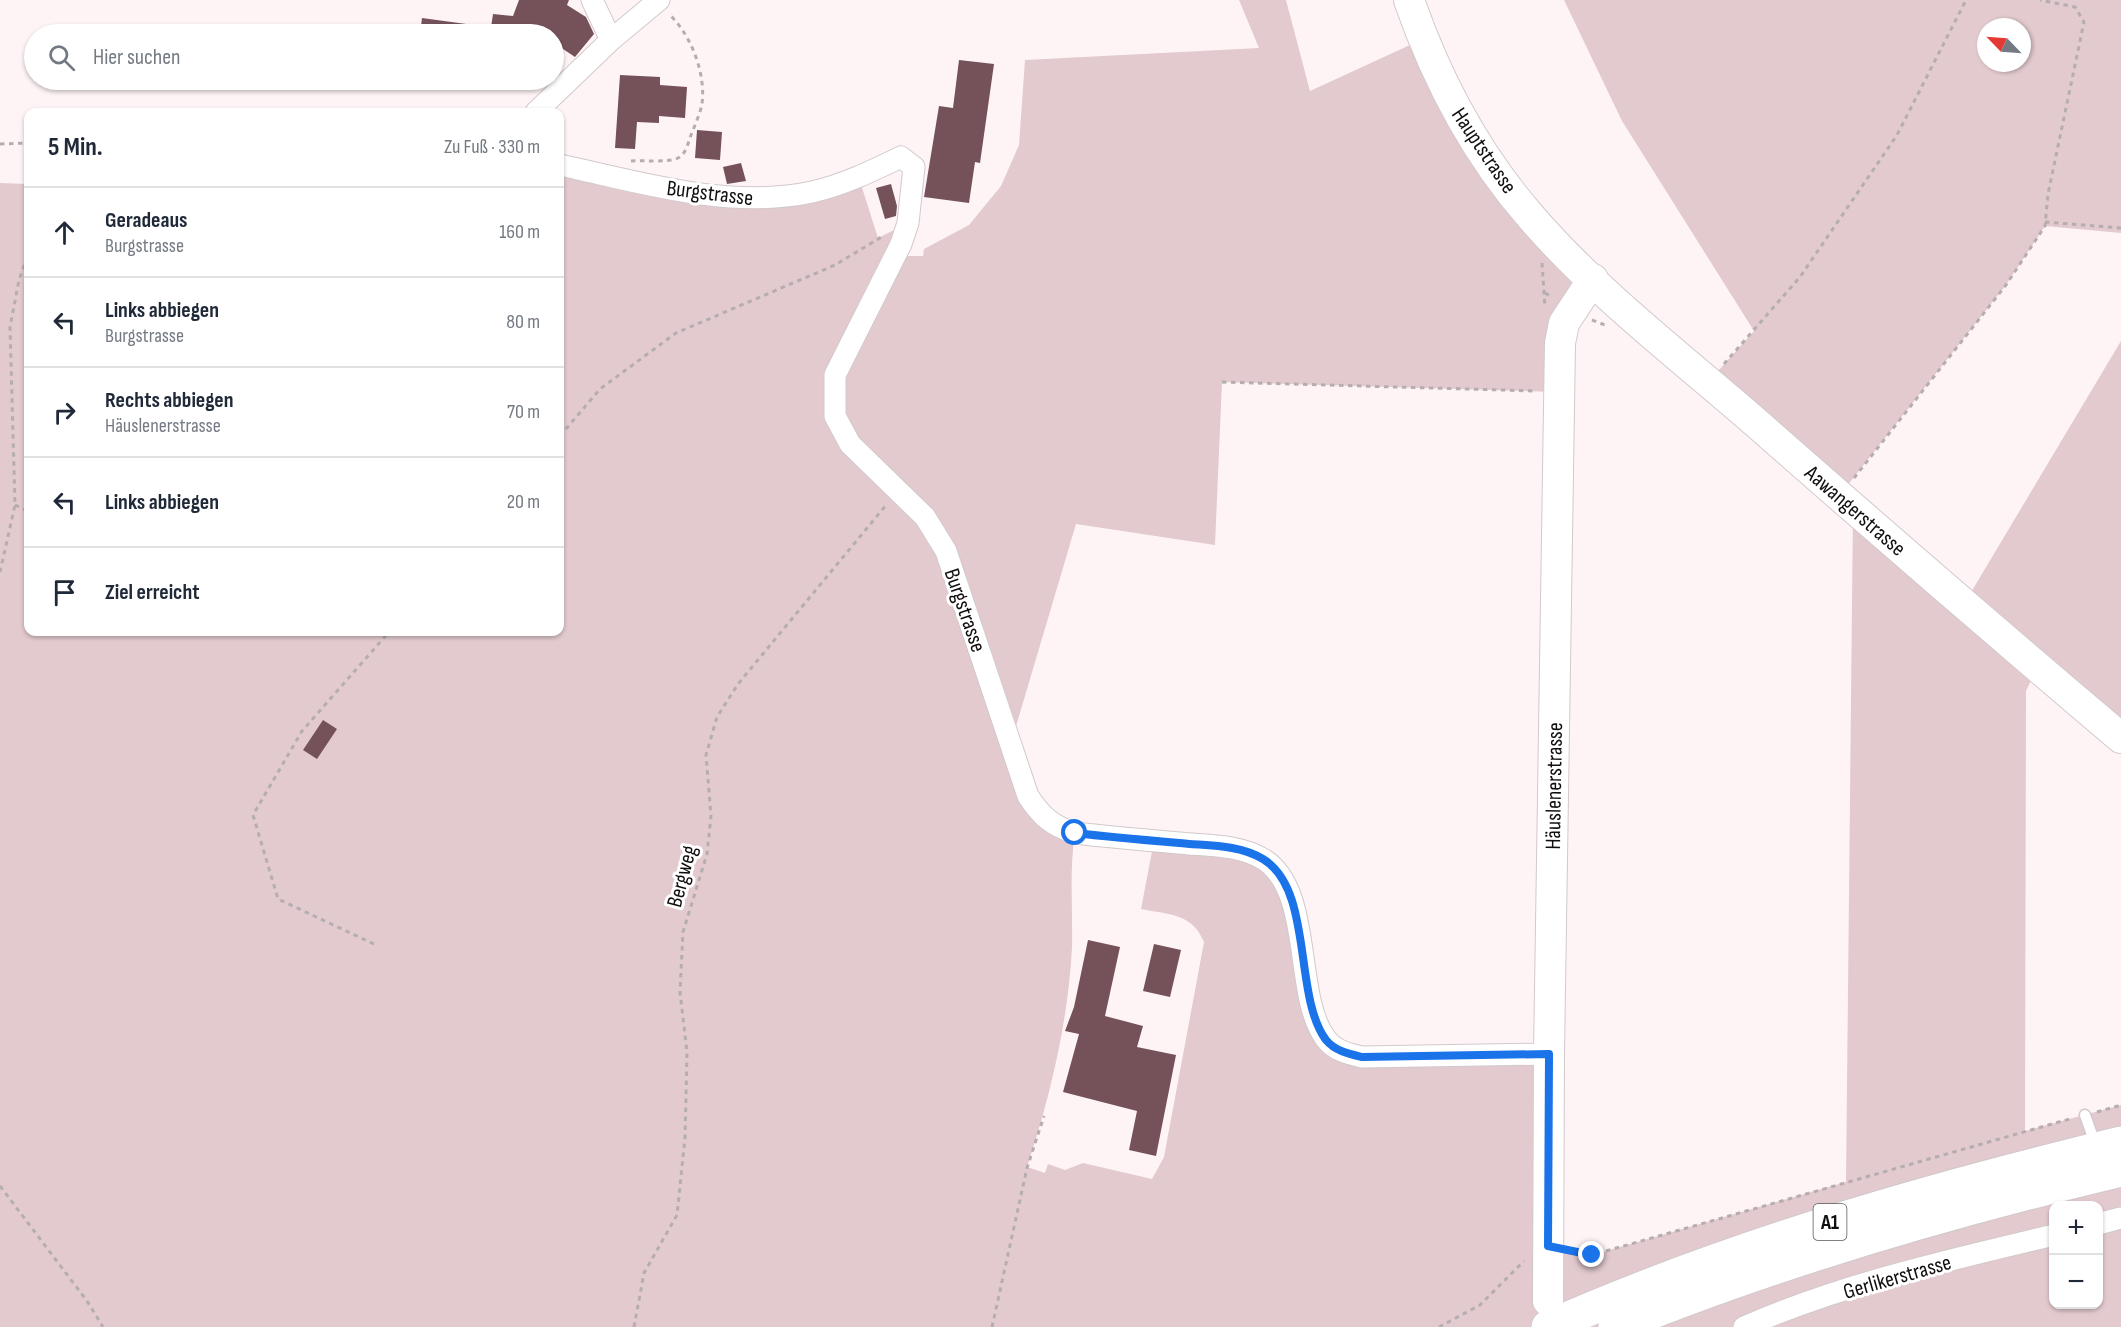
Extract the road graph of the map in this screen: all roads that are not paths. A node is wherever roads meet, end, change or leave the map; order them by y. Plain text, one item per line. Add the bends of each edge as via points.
1 (592, 0) edge
2 (1409, 0) edge
3 (658, 2) edge
4 (611, 40) junction
5 (564, 85) edge
6 (559, 90) edge
7 (540, 108) edge
8 (564, 166) edge
9 (1593, 279) junction
10 (2121, 738) edge
11 (1549, 1054) junction
12 (2085, 1115) road end
13 (2109, 1146) edge
14 (2121, 1170) edge
15 (2121, 1218) edge
16 (2103, 1223) edge
17 (2049, 1236) edge
18 (1548, 1314) edge
19 (1615, 1327) edge
20 (1744, 1327) edge

1 - 4 street
2 - 9 street, Hauptstrasse via 1451,99 1489,161 1531,217
3 - 4 street
4 - 5 street
6 - 7 street
8 - 11 street, Burgstrasse via 689,192 763,198 812,192 859,178 901,157 914,167 908,223 901,244 835,375 835,416 850,444 900,489 925,517 946,551 1028,796 1040,814 1056,827 1075,833 1236,848 1263,859 1278,872 1291,896 1316,1020 1327,1040 1343,1053 1362,1057
9 - 10 street, Aawangerstrasse
9 - 11 street, Häuslenerstrasse via 1564,323 1560,344
11 - 18 street, Häuslenerstrasse
12 - 13 lane
13 - 18 highway, A1 via 1953,1186
14 - 19 highway, A1 via 1891,1231 1739,1280
15 - 16 street
17 - 20 street, Gerlikerstrasse via 1926,1265 1805,1303

